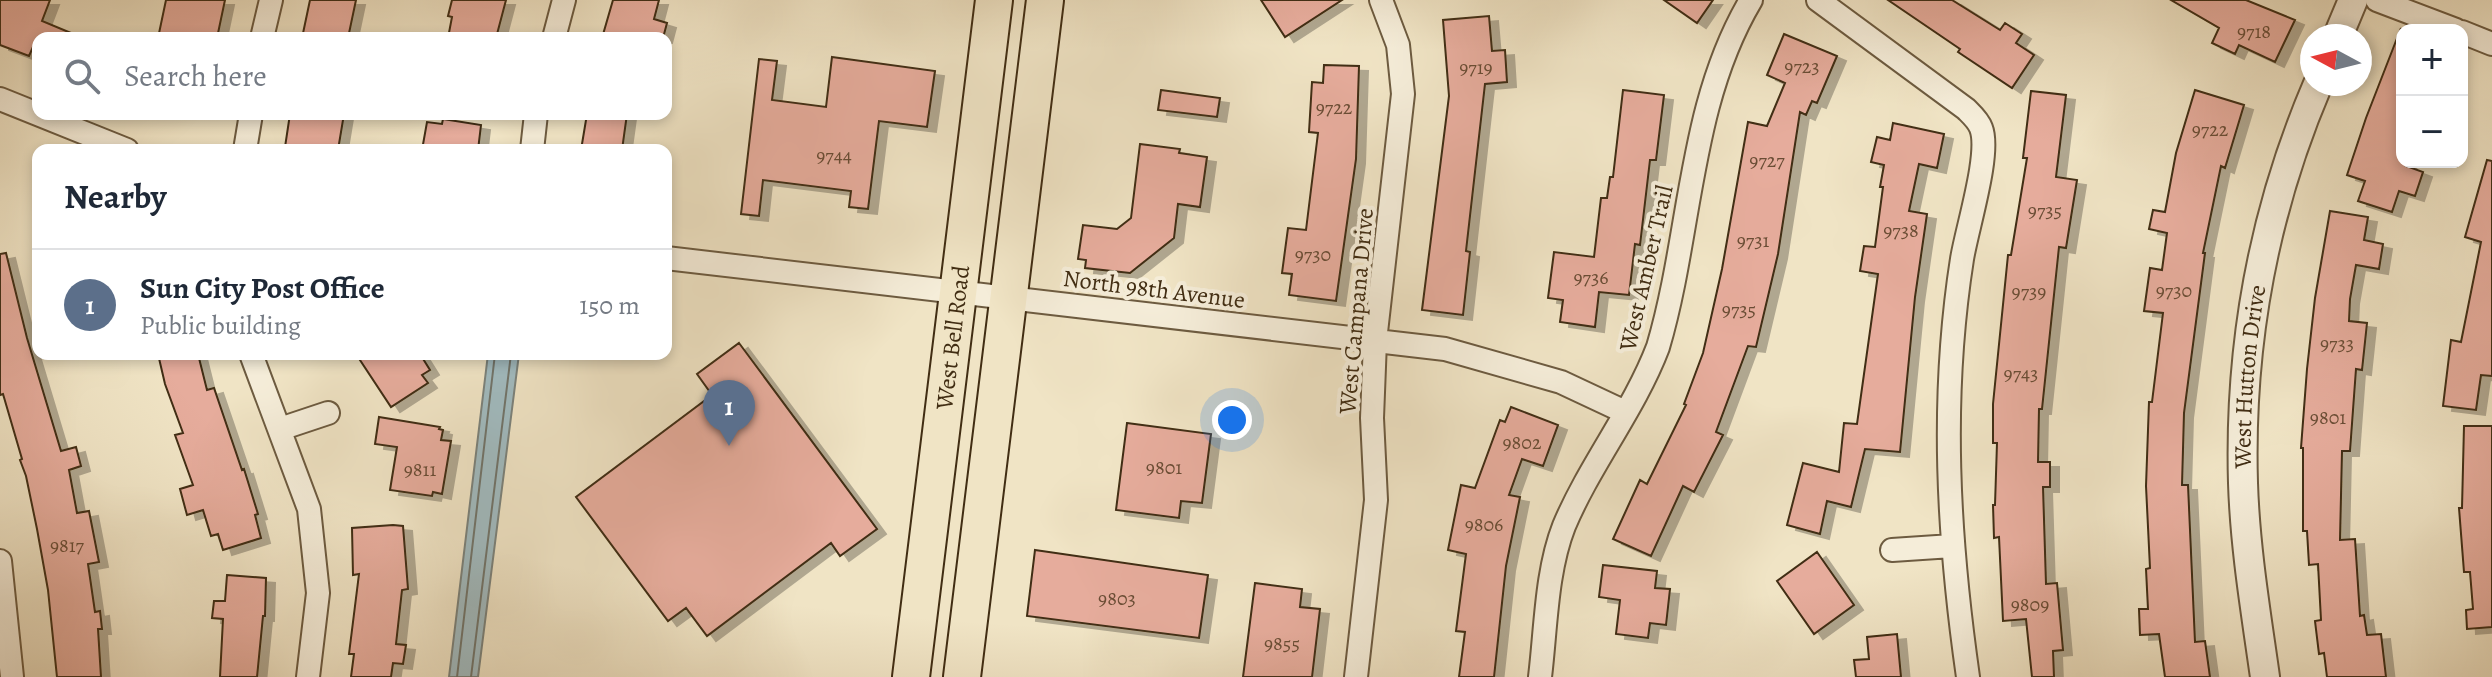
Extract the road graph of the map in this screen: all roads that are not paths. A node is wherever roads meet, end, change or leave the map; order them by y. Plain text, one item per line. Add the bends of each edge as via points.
1 (271, 0) edge
2 (564, 0) edge
3 (994, 0) edge
4 (1045, 0) edge
5 (1381, 0) edge
6 (1751, 0) edge
7 (1818, 0) edge
8 (2353, 0) edge
9 (2377, 0) edge
10 (2343, 24) edge
11 (2440, 24) edge
12 (263, 32) edge
13 (556, 32) edge
14 (2468, 34) edge
15 (2492, 44) edge
16 (2313, 96) edge
17 (0, 99) edge
18 (32, 112) edge
19 (52, 120) edge
20 (250, 120) edge
21 (535, 120) edge
22 (112, 144) edge
23 (246, 144) edge
24 (533, 144) edge
25 (672, 259) edge
26 (959, 293) junction
27 (1007, 298) junction
28 (1375, 341) junction
29 (253, 360) edge
30 (1625, 412) junction
31 (328, 413) dead end
32 (280, 429) junction
33 (1952, 546) junction
34 (1892, 550) dead end
35 (0, 561) edge
36 (12, 677) edge
37 (308, 677) edge
38 (911, 677) edge
39 (962, 677) edge
40 (1356, 677) edge
41 (1540, 677) edge
42 (1968, 677) edge
43 (2265, 677) edge

1 - 12 street
2 - 13 street
3 - 26 main road, West Bell Road
4 - 27 main road, West Bell Road
5 - 28 street, West Campana Drive via 1398,45 1403,94
6 - 30 street, West Amber Trail via 1730,38 1709,96 1658,347
7 - 33 street via 1966,109 1982,129 1983,155 1962,257 1949,379
8 - 10 street
9 - 11 street
14 - 15 street
16 - 43 street, West Hutton Drive via 2275,207 2246,364 2246,525
17 - 18 street
19 - 22 street
20 - 23 street
21 - 24 street
25 - 26 street, North 98th Avenue
26 - 27 street, North 98th Avenue
26 - 38 main road, West Bell Road
27 - 28 street, North 98th Avenue
27 - 39 main road, West Bell Road
28 - 30 street, North 98th Avenue via 1445,349 1561,382
28 - 40 street, West Campana Drive via 1376,500
29 - 32 street
30 - 41 street, West Amber Trail via 1572,508 1557,548
31 - 32 street
32 - 37 street via 309,509 314,551 318,593
33 - 34 street
33 - 42 street
35 - 36 street

